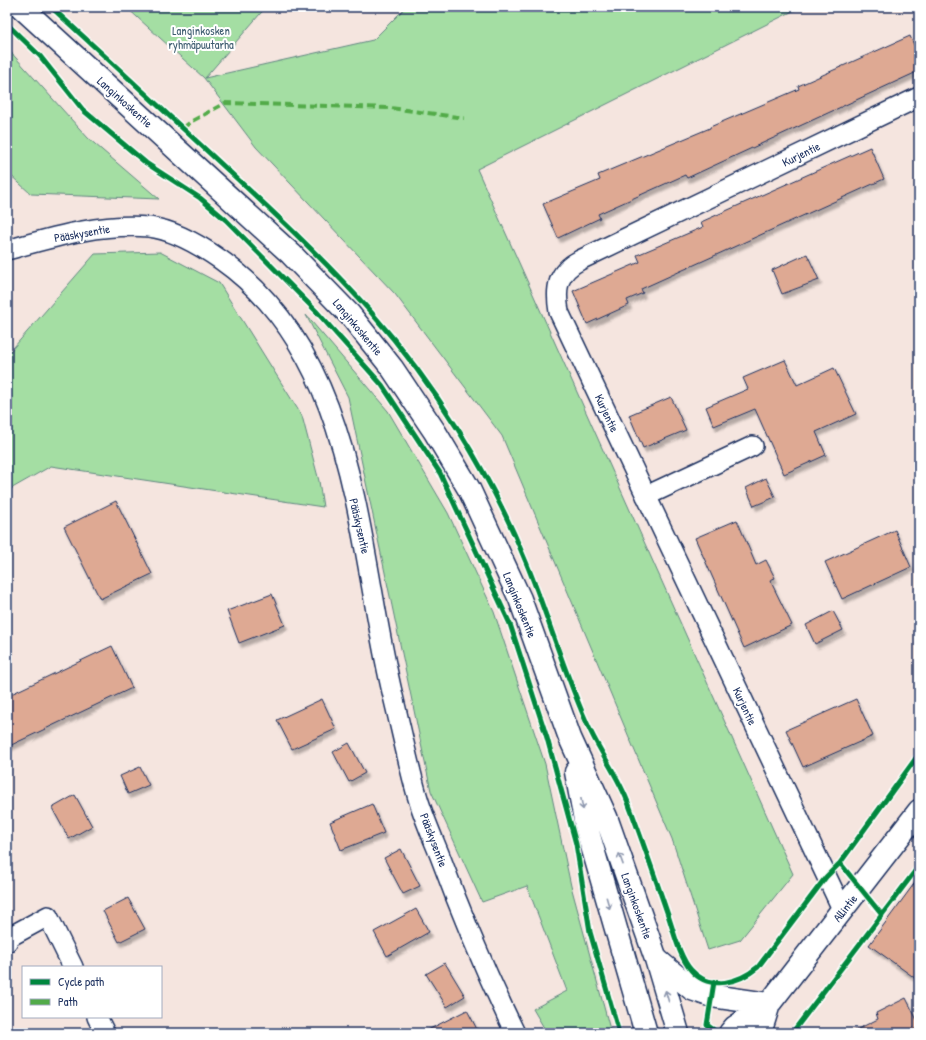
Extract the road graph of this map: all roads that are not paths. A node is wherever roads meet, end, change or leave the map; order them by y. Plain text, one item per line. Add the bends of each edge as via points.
1 (21, 7) edge
2 (919, 97) edge
3 (7, 250) edge
4 (753, 446) dead end
5 (646, 496) junction
6 (570, 738) junction
7 (917, 818) edge
8 (842, 911) junction
9 (7, 942) edge
10 (656, 959) junction
11 (73, 966) edge
12 (769, 1004) junction
13 (98, 1018) edge
14 (105, 1033) edge
15 (515, 1033) edge
16 (646, 1033) edge
17 (678, 1033) edge
18 (730, 1033) edge
19 (760, 1033) edge

1 - 6 street, Langinkoskentie via 291,254 350,315 392,368 469,489 520,599
2 - 5 street, Kurjentie via 567,267 558,284 559,312
3 - 15 street, Pääskysentie via 63,234 107,226 152,228 196,242 237,272 280,315 314,371 339,433 367,558 392,692 418,797 455,896
4 - 5 street
5 - 8 street, Kurjentie
10 -> 6 street, Langinkoskentie via 606,817
6 -> 16 street, Langinkoskentie via 586,825
7 - 8 street, Allintie
8 - 12 street, Allintie
9 - 11 street via 12,936 48,916
10 - 12 street via 692,989 712,996
17 -> 10 street, Langinkoskentie
12 - 18 street, Allintie
12 - 19 street, Allintie
13 - 14 street

